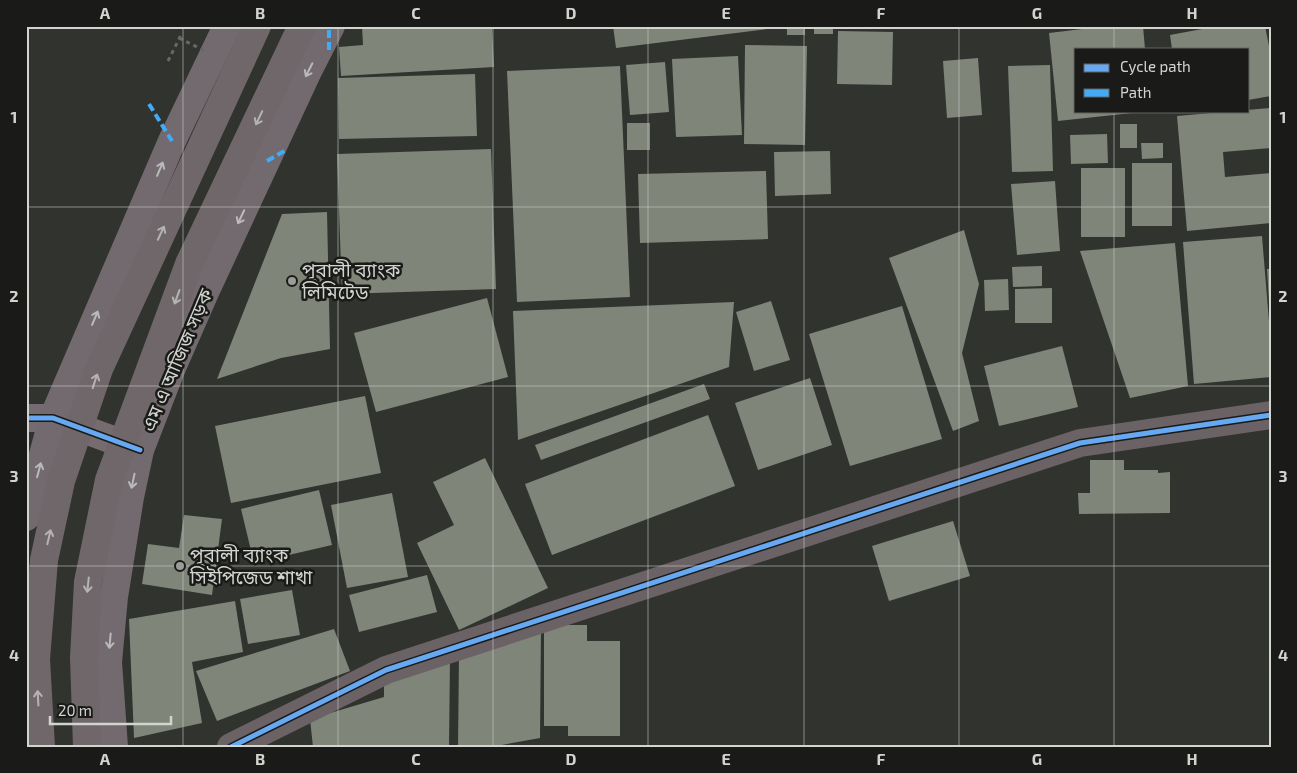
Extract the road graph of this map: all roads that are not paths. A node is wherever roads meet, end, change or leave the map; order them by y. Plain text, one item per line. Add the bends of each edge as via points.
1 (227, 26) edge
2 (257, 26) edge
3 (302, 26) edge
4 (331, 26) edge
5 (1271, 415) edge
6 (39, 418) edge
7 (140, 450) junction
8 (26, 517) edge
9 (41, 747) edge
10 (87, 747) edge
11 (114, 747) edge
12 (231, 747) edge

6 -> 1 main road
9 -> 2 highway, bridge via 36,659 44,560 61,481 99,369
3 -> 10 highway, bridge via 189,264 109,480 88,582 84,658
4 -> 7 main road, এম এ আজিজ সড়ক via 206,290
5 - 12 street via 1070,446 386,670
6 - 7 street
8 -> 6 main road
7 -> 11 main road, এম এ আজিজ সড়ক via 113,606 108,662

